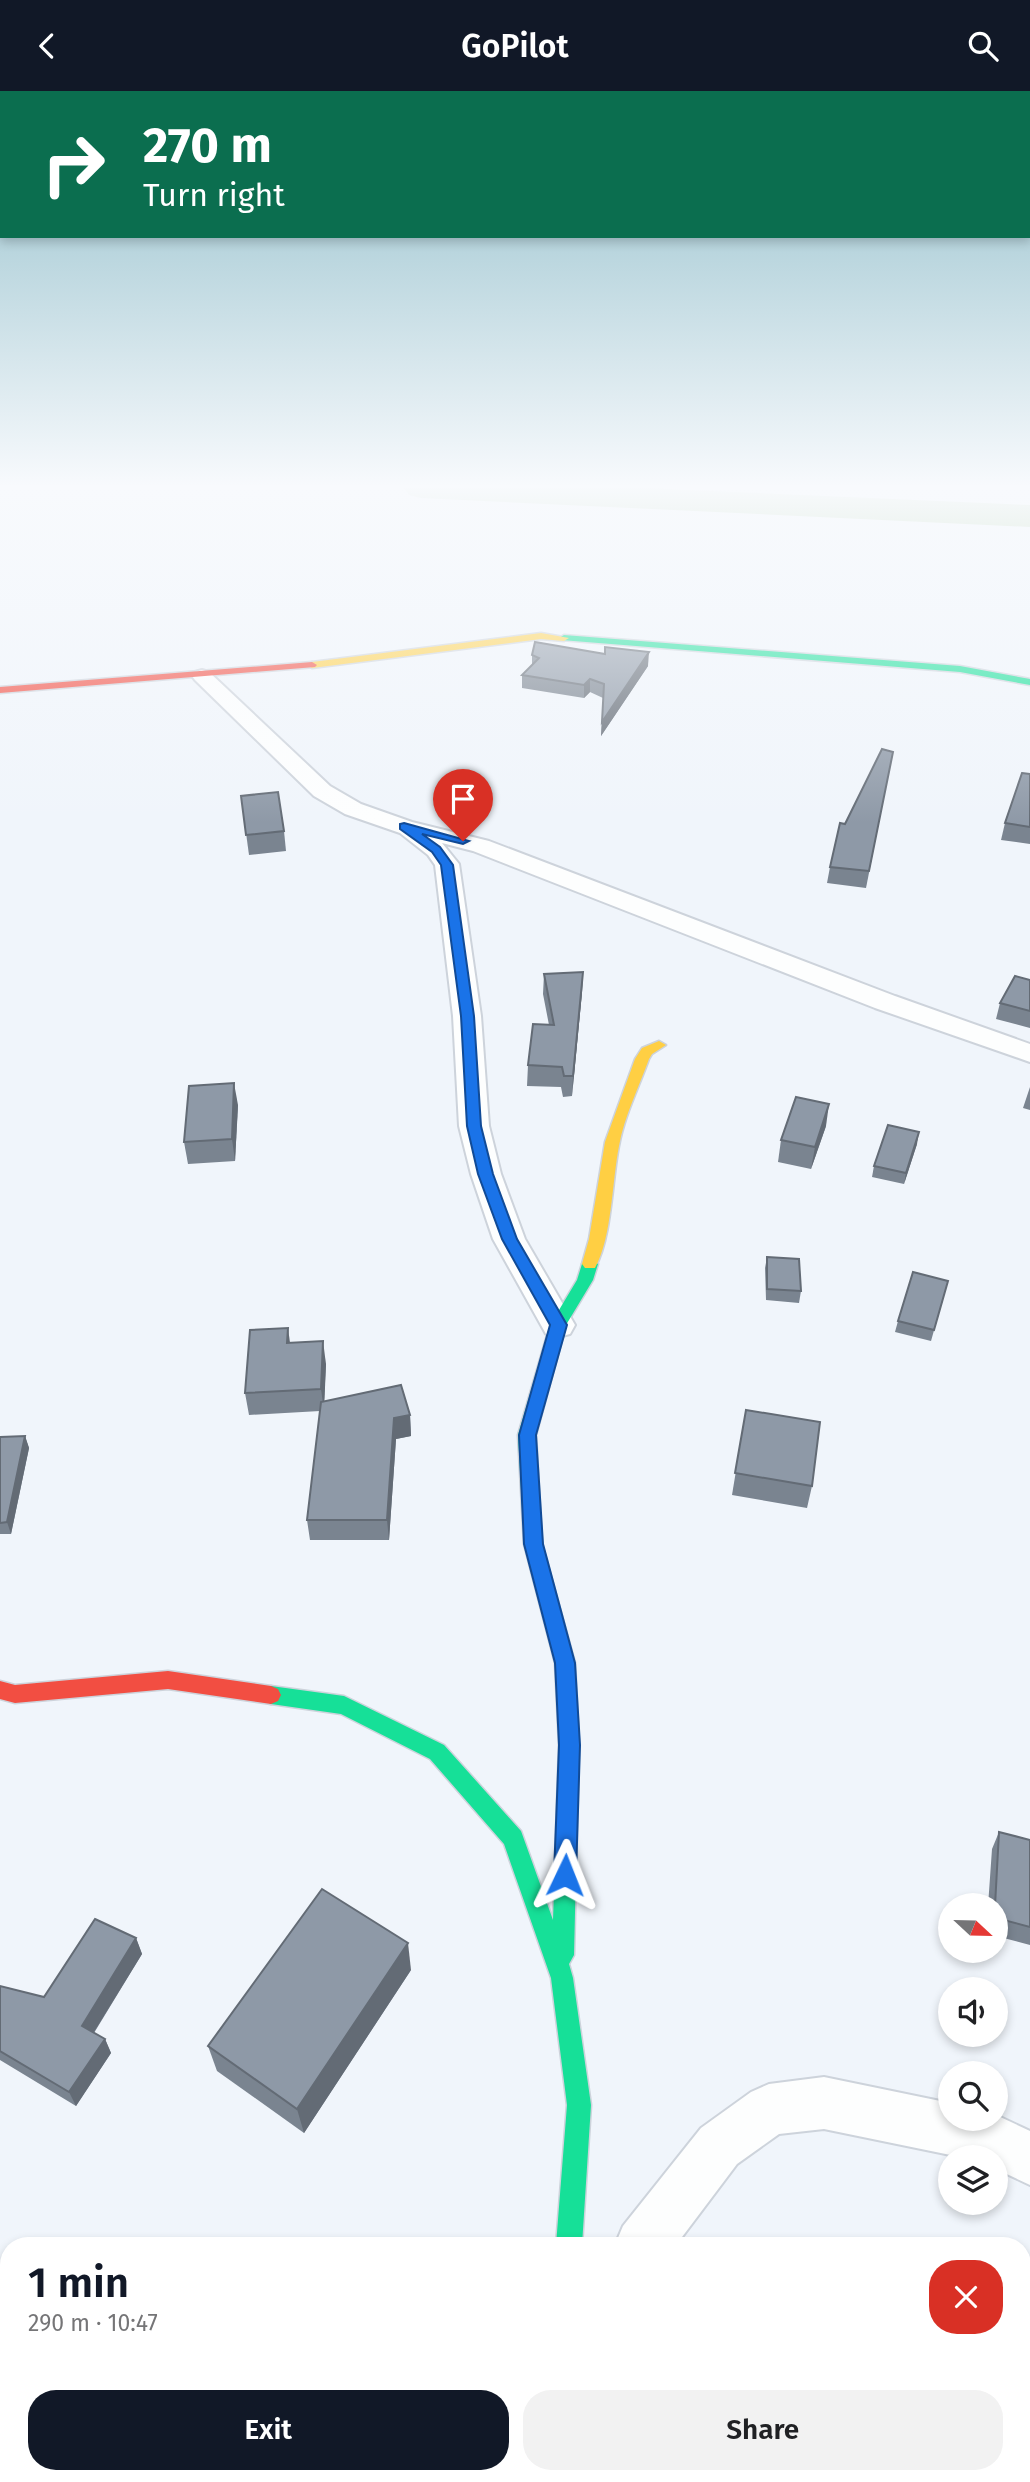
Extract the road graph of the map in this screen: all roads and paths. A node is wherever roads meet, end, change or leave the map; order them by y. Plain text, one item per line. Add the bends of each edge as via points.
1 (202, 676) junction
2 (1030, 682) edge
3 (0, 690) edge
4 (404, 827) junction
5 (659, 1045) dead end
6 (1030, 1053) edge
7 (558, 1325) junction
8 (0, 1690) edge
9 (562, 1978) junction
10 (1030, 2159) edge
11 (570, 2237) edge
12 (648, 2237) edge

1 - 2 street via 510,638 566,636 960,669
1 - 3 street
1 - 4 street via 322,791 353,809
4 - 6 street via 481,846
4 - 7 street via 436,850 447,865 467,1016 474,1126 509,1239
5 - 7 street via 642,1059 612,1142 597,1238 584,1280
7 - 9 street via 527,1435 533,1544 565,1663 569,1745
8 - 9 street via 15,1694 168,1680 344,1705 437,1752 513,1838
9 - 11 street via 579,2105
10 - 12 street via 985,2136 824,2103 769,2110 719,2146

